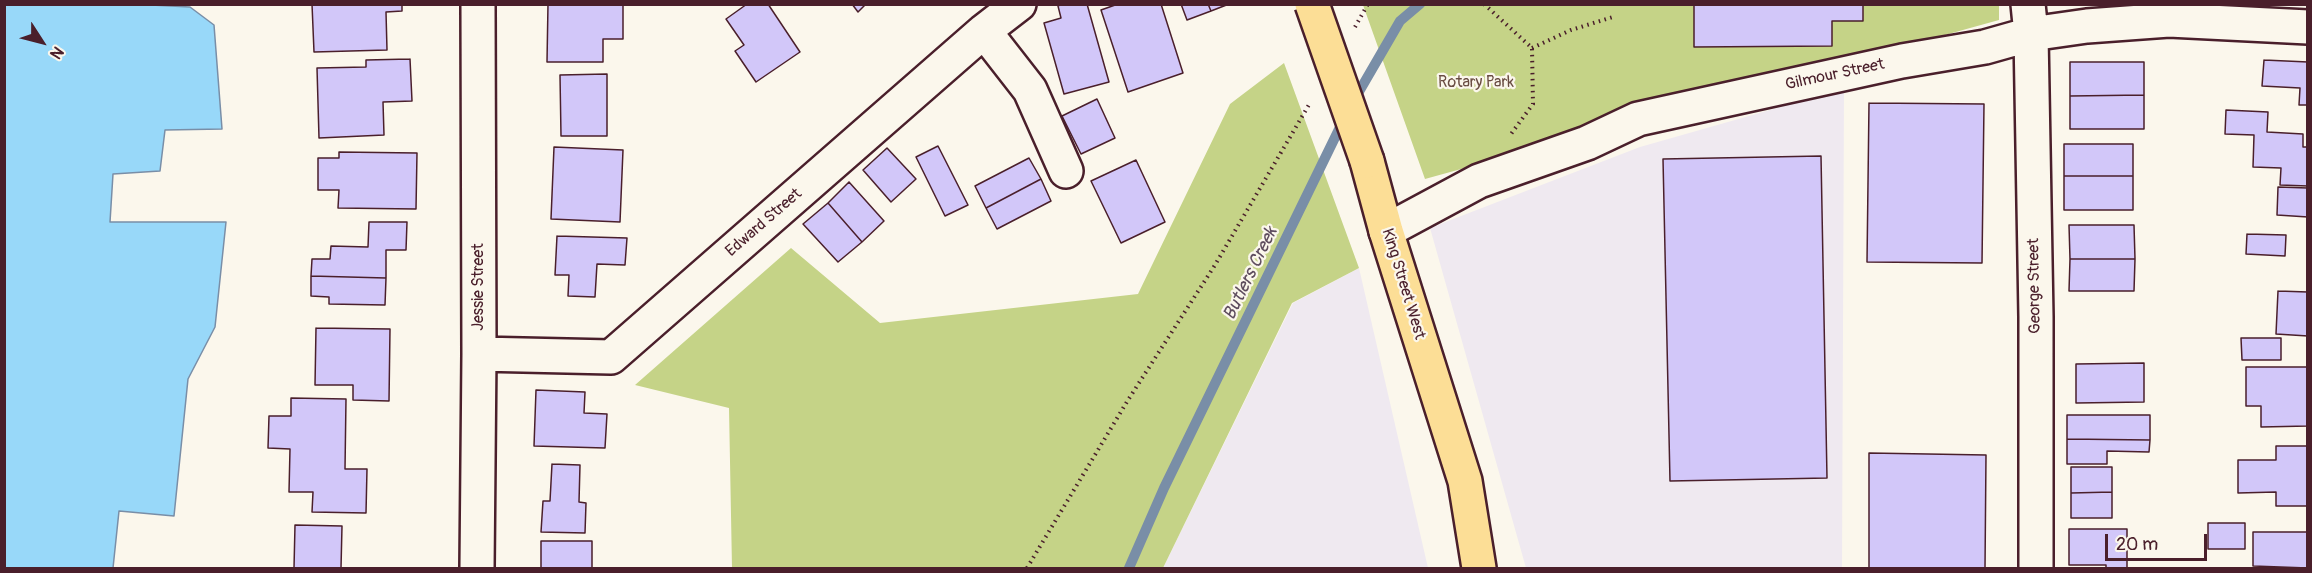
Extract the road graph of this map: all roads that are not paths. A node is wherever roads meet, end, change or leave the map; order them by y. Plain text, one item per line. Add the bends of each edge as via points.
1 (478, 4) edge
2 (1019, 4) edge
3 (1312, 4) edge
4 (2030, 19) edge
5 (2307, 27) edge
6 (984, 31) junction
7 (1066, 171) dead end
8 (1386, 231) junction
9 (479, 354) junction
10 (477, 568) edge
11 (1479, 568) edge
12 (2036, 568) edge

1 - 9 street, Jessie Street
2 - 6 street, Edward Street
3 - 8 main road, King Street West, bridge via 1367,161
4 - 5 street, Gilmour Street via 2087,26 2169,21
4 - 8 street, Gilmour Street via 1985,47 1902,60 1638,119 1587,143 1479,181
4 - 12 street, George Street
6 - 7 street via 1030,90
6 - 9 street, Edward Street via 612,357
8 - 11 main road, King Street West via 1465,481
9 - 10 street, Jessie Street

